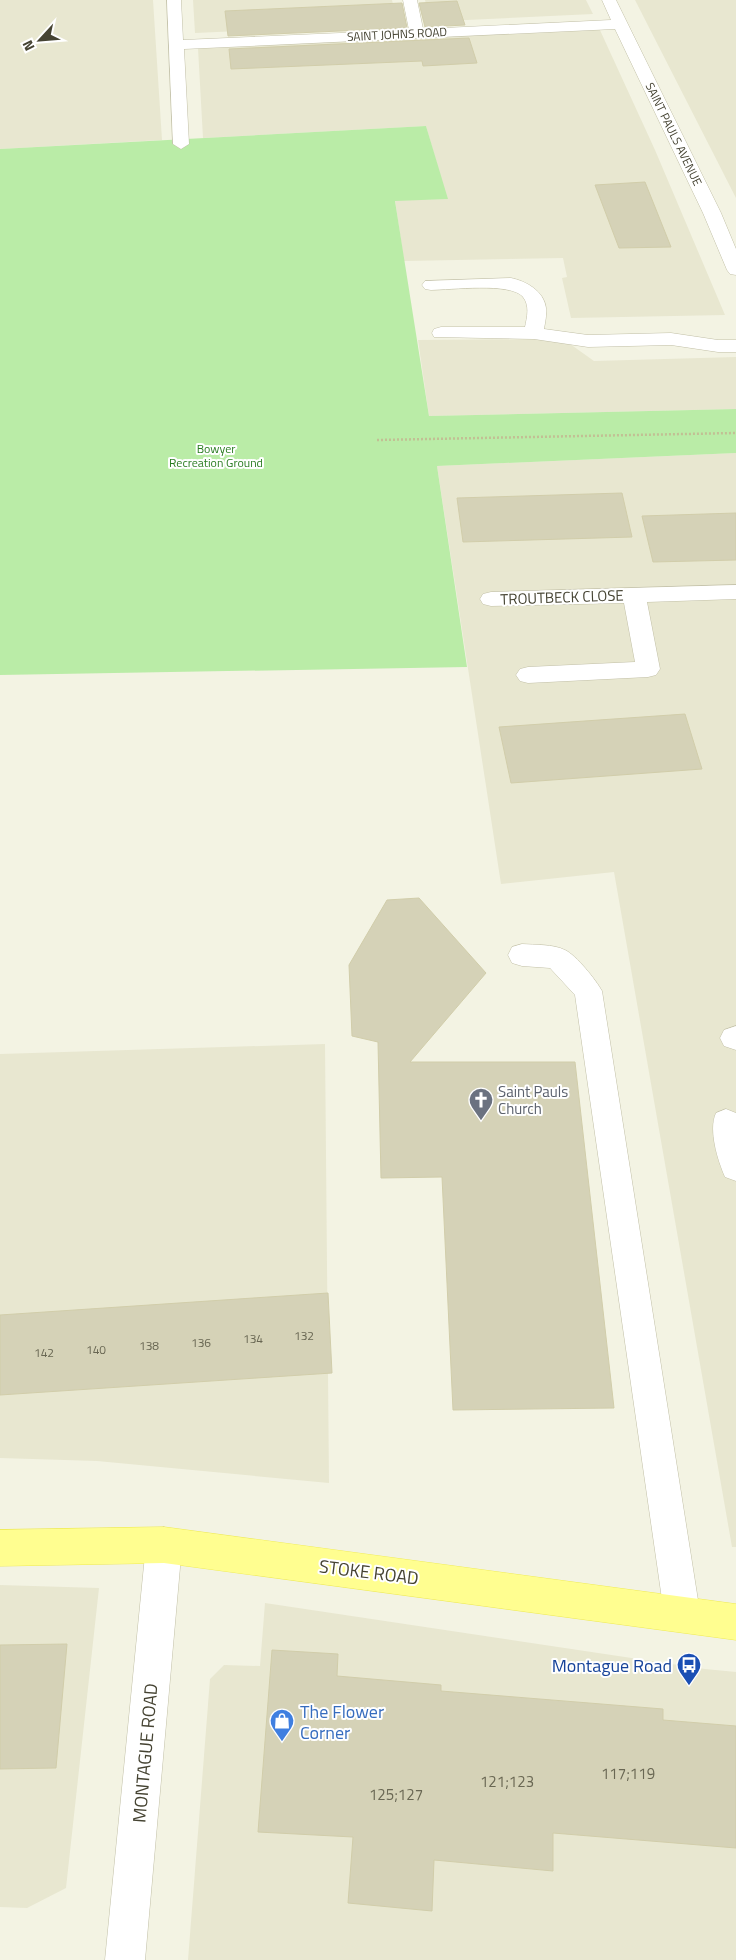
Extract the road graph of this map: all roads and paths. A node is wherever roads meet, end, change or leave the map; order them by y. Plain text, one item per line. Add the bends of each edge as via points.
1 (174, 0) edge
2 (410, 0) edge
3 (609, 0) edge
4 (620, 24) junction
5 (417, 34) junction
6 (175, 45) junction
7 (181, 144) dead end
8 (736, 270) edge
9 (432, 285) dead end
10 (441, 333) dead end
11 (534, 333) junction
12 (736, 346) edge
13 (736, 433) edge
14 (377, 440) dead end
15 (736, 592) edge
16 (634, 594) junction
17 (491, 599) dead end
18 (528, 675) dead end
19 (522, 954) dead end
20 (726, 1122) dead end
21 (736, 1168) edge
22 (164, 1545) junction
23 (0, 1548) edge
24 (682, 1613) junction
25 (736, 1622) edge
26 (126, 1960) edge

1 - 6 street
2 - 5 street
3 - 4 street, SAINT PAULS AVENUE
4 - 5 street, SAINT JOHNS ROAD
4 - 8 street, SAINT PAULS AVENUE via 712,213
5 - 6 street, SAINT JOHNS ROAD
6 - 7 street
9 - 11 street via 511,284 530,293 536,308
10 - 11 street
11 - 12 street via 588,341 670,339
13 - 14 path
15 - 16 street, TROUTBECK CLOSE
16 - 17 street, TROUTBECK CLOSE
16 - 18 street, TROUTBECK CLOSE via 648,669
19 - 24 street via 557,958 588,991
20 - 21 street
22 - 23 main road, STOKE ROAD
22 - 24 main road, STOKE ROAD
22 - 26 street, MONTAGUE ROAD
24 - 25 main road, STOKE ROAD

